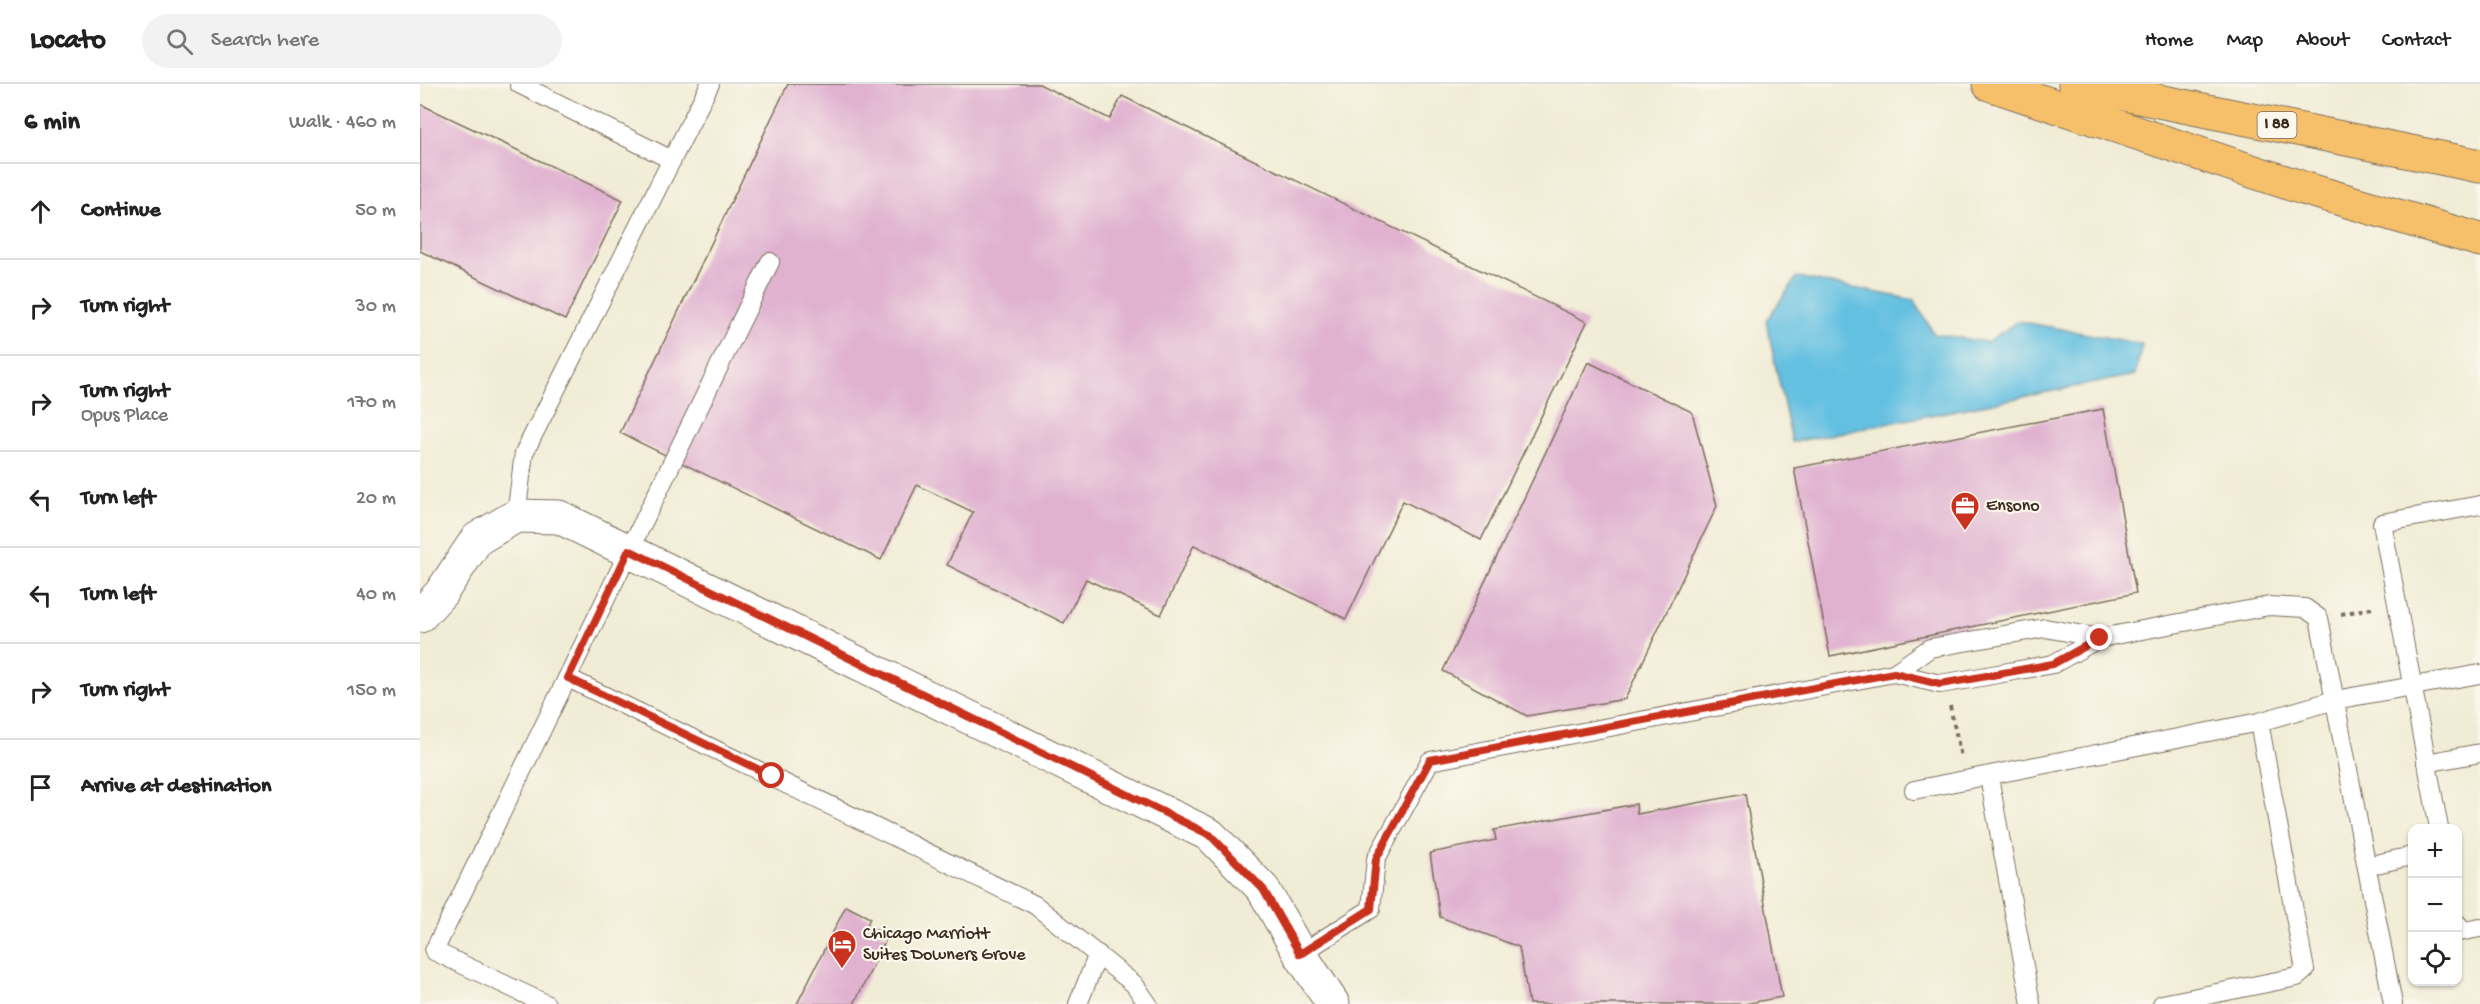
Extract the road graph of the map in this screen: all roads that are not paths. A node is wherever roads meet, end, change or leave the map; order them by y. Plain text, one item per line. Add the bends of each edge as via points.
1 (519, 84) edge
2 (710, 84) edge
3 (1989, 84) edge
4 (2075, 84) edge
5 (672, 160) junction
6 (2480, 166) edge
7 (2480, 240) edge
8 (770, 262) dead end
9 (2480, 505) edge
10 (516, 516) junction
11 (629, 550) junction
12 (420, 616) edge
13 (2100, 638) junction
14 (1894, 673) junction
15 (2480, 674) edge
16 (568, 678) junction
17 (2412, 687) junction
18 (2335, 700) junction
19 (2259, 722) junction
20 (2480, 753) edge
21 (2426, 763) junction
22 (1989, 777) junction
23 (1914, 790) dead end
24 (2438, 824) edge
25 (2408, 857) edge
26 (2367, 866) junction
27 (2480, 928) edge
28 (2462, 931) edge
29 (1098, 954) junction
30 (1300, 954) junction
31 (546, 1004) edge
32 (1078, 1004) edge
33 (1148, 1004) edge
34 (1303, 1004) edge
35 (1333, 1004) edge
36 (2031, 1004) edge
37 (2162, 1004) edge
38 (2393, 1004) edge

1 - 5 lane
2 - 5 lane
3 - 7 highway via 2303,188
4 - 6 highway, I 88
5 - 10 lane via 524,453
8 - 11 lane
9 - 17 lane via 2382,523
10 - 11 street via 559,517
10 - 12 street via 477,539 441,593
11 - 16 lane
11 - 30 street via 1210,835 1263,889
13 - 14 lane via 2053,664 1940,684
13 - 14 lane via 2045,628 1930,648
13 - 18 lane via 2269,606 2305,608 2319,618
14 - 30 lane via 1430,760 1376,859 1371,909
15 - 17 lane
16 - 29 lane via 1035,905
16 - 31 lane via 434,951
17 - 18 lane
17 - 21 lane
18 - 19 lane
18 - 26 lane
19 - 22 lane
19 - 37 lane via 2305,970 2297,977
20 - 21 lane
21 - 24 lane
22 - 23 lane
22 - 36 lane
25 - 26 lane
26 - 38 lane
27 - 28 lane
29 - 32 lane
29 - 33 lane via 1134,984
30 - 34 street
30 - 35 street

